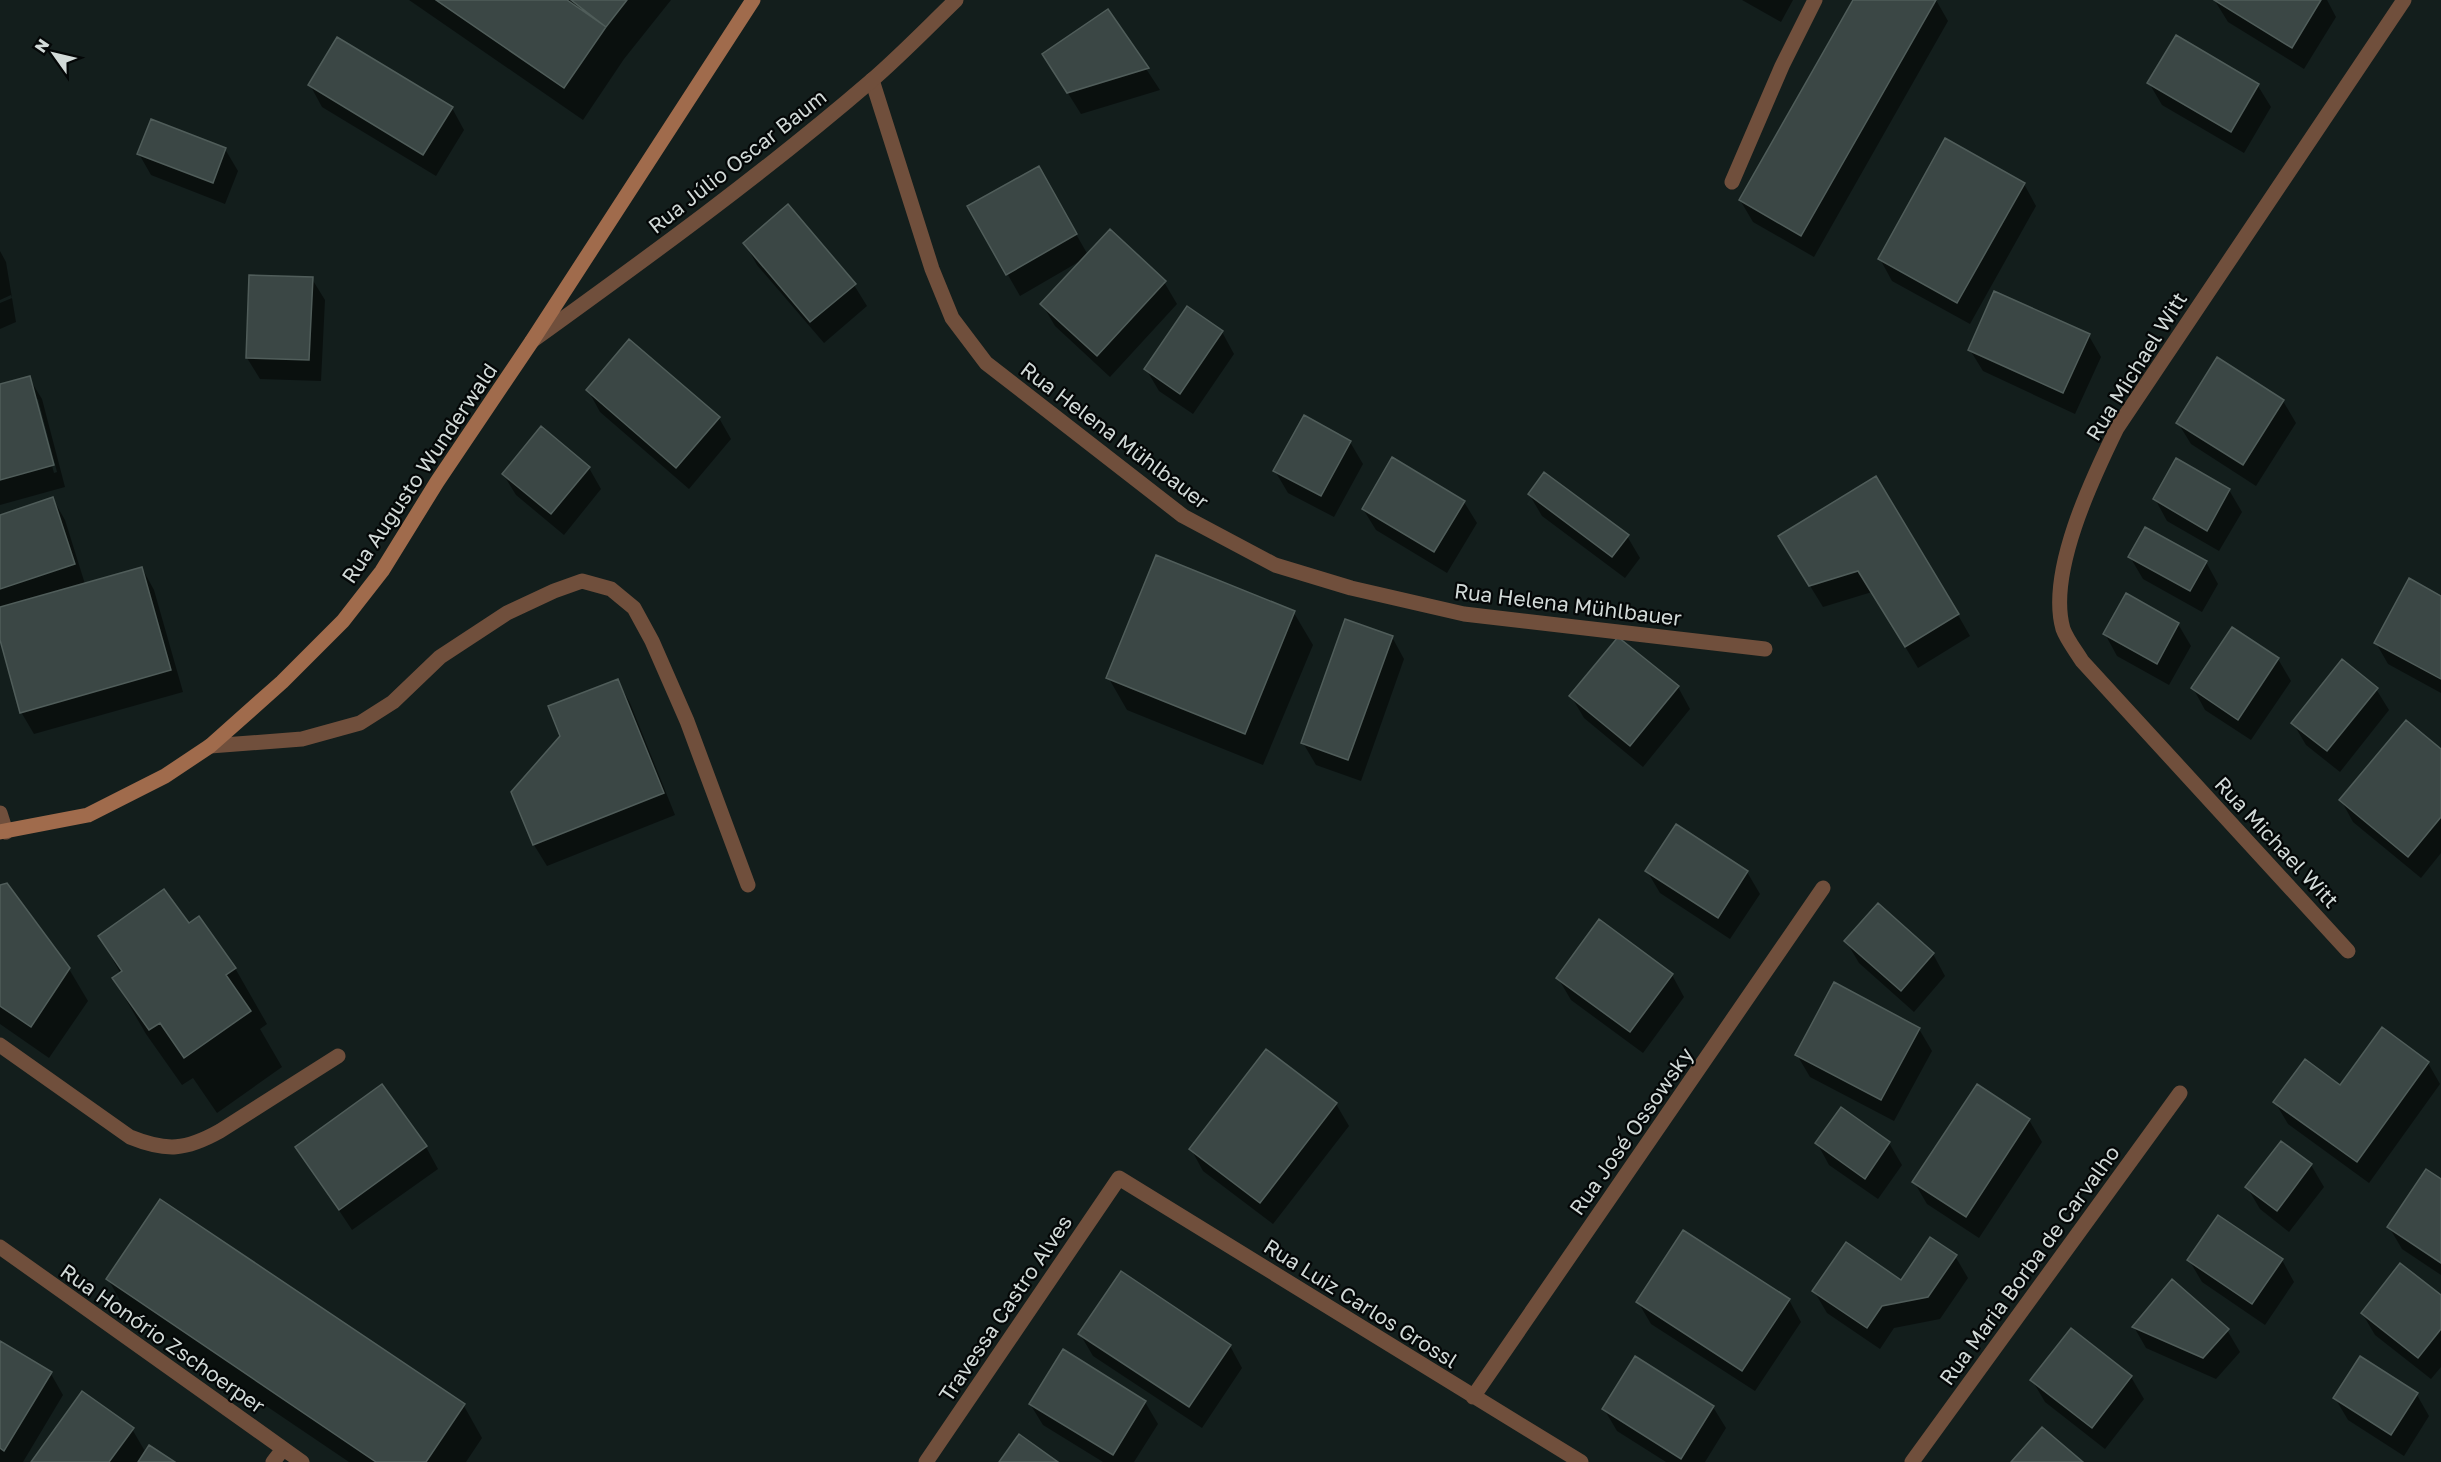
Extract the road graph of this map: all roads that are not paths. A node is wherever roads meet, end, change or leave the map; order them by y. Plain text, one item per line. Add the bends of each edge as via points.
1 (753, 0) edge
2 (956, 0) edge
3 (1815, 0) edge
4 (2404, 0) edge
5 (872, 80) junction
6 (1732, 182) dead end
7 (532, 342) junction
8 (1765, 649) dead end
9 (210, 746) junction
10 (0, 813) edge
11 (3, 832) edge
12 (748, 885) dead end
13 (1823, 888) dead end
14 (2348, 951) dead end
15 (0, 1045) edge
16 (338, 1056) dead end
17 (2180, 1093) dead end
18 (1119, 1178) joint
19 (0, 1247) edge
20 (1473, 1397) junction
21 (283, 1449) junction
22 (273, 1462) edge
23 (302, 1462) edge
24 (926, 1462) edge
25 (1581, 1462) edge
26 (1912, 1462) edge

1 - 7 main road, Rua Augusto Wunderwald
2 - 5 street, Rua Júlio Oscar Baum
3 - 6 street
4 - 14 street, Rua Michael Witt via 2117,428 2078,520 2065,563 2059,606 2064,632 2082,661
5 - 7 street, Rua Júlio Oscar Baum via 744,184
5 - 8 street, Rua Helena Mühlbauer via 932,269 952,318 986,363 1183,516 1275,565 1374,594 1464,614
7 - 9 main road, Rua Augusto Wunderwald via 382,571 343,621
9 - 11 main road, Rua Augusto Wunderwald via 165,776 88,815
9 - 12 street via 302,739 360,723 393,702 440,657 479,629 582,581 611,589 634,608 687,721
10 - 11 street
13 - 20 street, Rua José Ossowsky
15 - 16 street via 130,1137 152,1146 177,1148 220,1131
17 - 26 street, Rua Maria Borba de Carvalho
18 - 20 street, Rua Luiz Carlos Grossl
18 - 24 street, Travessa Castro Alves
19 - 21 street, Rua Honório Zschoerper
20 - 25 street, Rua Luiz Carlos Grossl
21 - 22 street
21 - 23 street, Rua Honório Zschoerper

